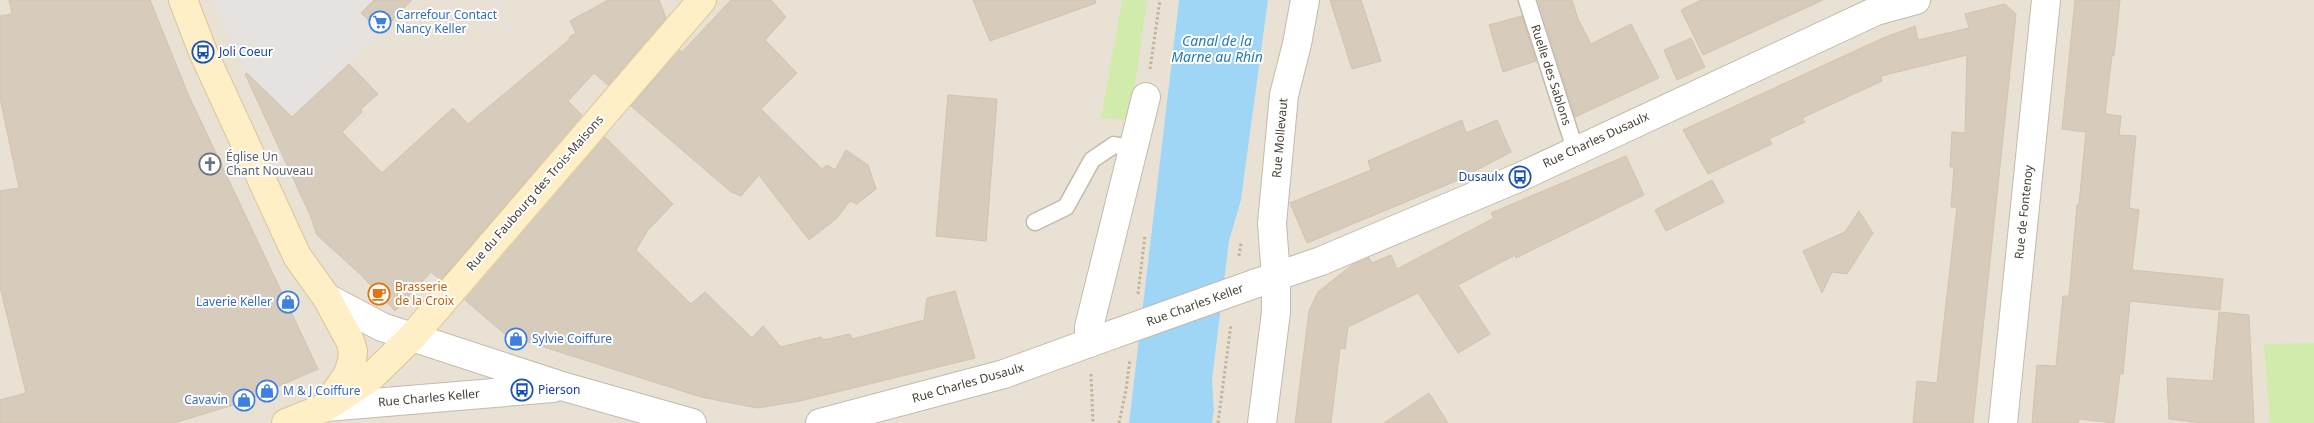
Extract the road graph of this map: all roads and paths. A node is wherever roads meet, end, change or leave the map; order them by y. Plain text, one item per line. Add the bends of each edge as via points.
1 (183, 0) edge
2 (702, 0) edge
3 (1160, 0) edge
4 (1305, 0) edge
5 (1527, 0) edge
6 (1916, 0) edge
7 (2046, 0) edge
8 (1146, 98) joint
9 (1133, 149) junction
10 (1575, 149) junction
11 (1035, 222) dead end
12 (1265, 281) junction
13 (327, 298) junction
14 (1114, 334) joint
15 (412, 337) junction
16 (1088, 343) junction
17 (1130, 362) dead end
18 (565, 387) junction
19 (326, 407) junction
20 (286, 423) edge
21 (692, 423) edge
22 (820, 423) edge
23 (1093, 423) edge
24 (1119, 423) edge
25 (1262, 423) edge
26 (2003, 423) edge

1 - 13 main road, Rue Charles Keller via 203,52 297,256
2 - 15 main road, Rue du Faubourg des Trois-Maisons
3 - 8 path
4 - 12 street, Rue Mollevaut via 1284,94
5 - 10 lane, Ruelle des Sablons
6 - 10 street, Rue Charles Dusaulx via 1876,11
7 - 26 street, Rue de Fontenoy
8 - 9 street
9 - 11 lane via 1114,145 1092,160 1066,207
9 - 16 street via 1089,327
10 - 12 street, Rue Charles Dusaulx via 1520,177 1321,261
12 - 14 street, Rue Charles Keller, bridge
12 - 25 street, Rue Mollevaut via 1276,312
13 - 15 street, Rue Charles Keller via 382,327
13 - 19 main road, Rue Charles Keller via 353,351 348,374
14 - 16 street, Rue Charles Dusaulx
15 - 18 street, Rue Charles Keller
15 - 19 main road, Rue du Faubourg des Trois-Maisons via 381,370
16 - 22 street, Rue Charles Dusaulx via 1004,374
16 - 23 path
17 - 24 path
18 - 19 street, Rue Charles Keller
18 - 21 street, Rue Charles Keller
19 - 20 main road, Rue du Faubourg des Trois-Maisons

